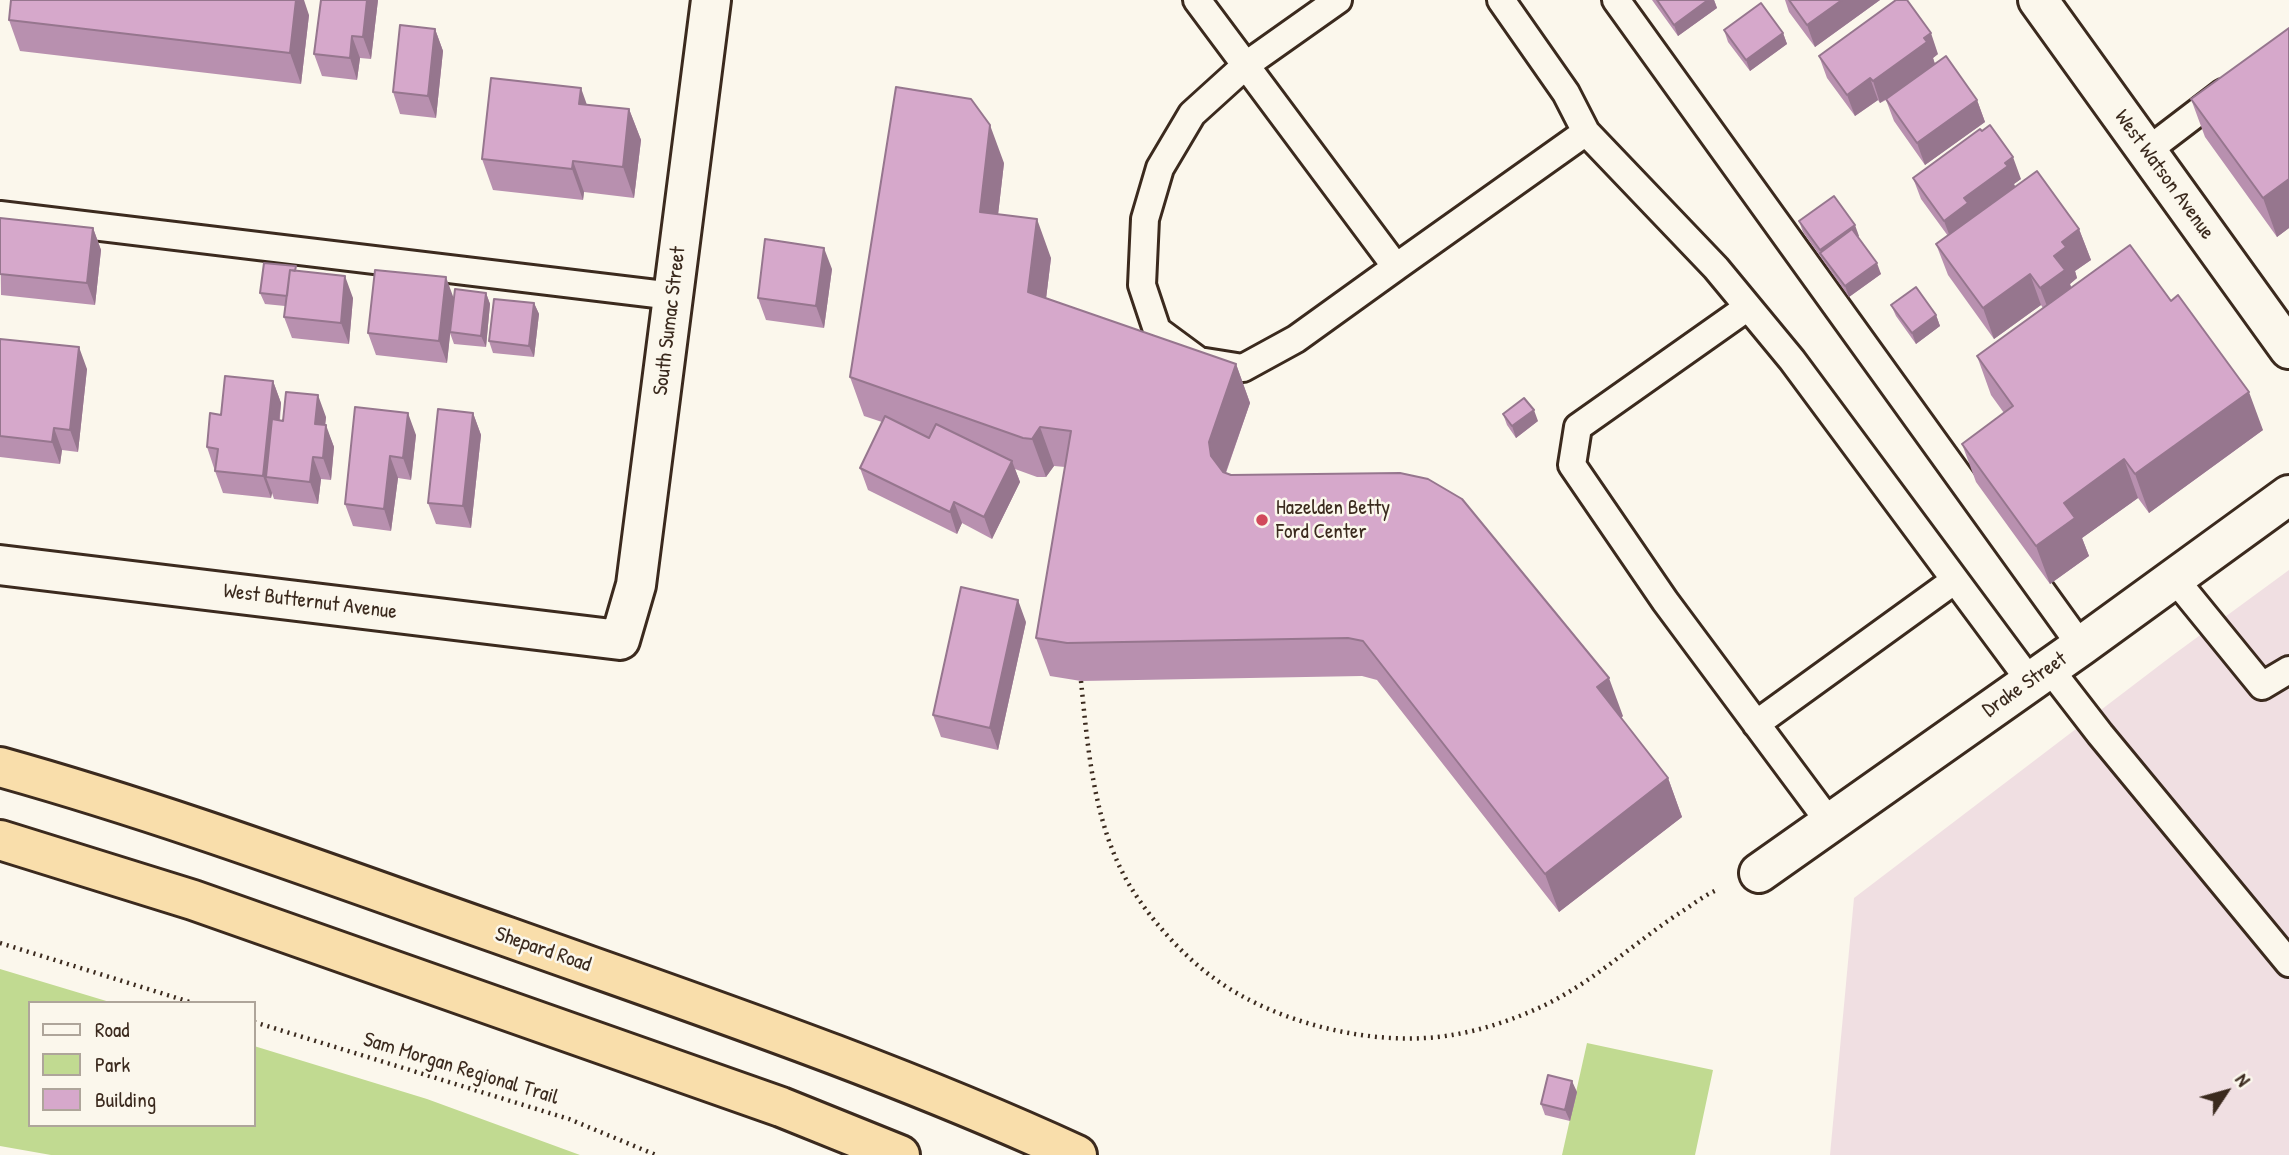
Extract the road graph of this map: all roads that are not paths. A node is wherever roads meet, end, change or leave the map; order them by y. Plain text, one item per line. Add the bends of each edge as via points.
1 (711, 0) edge
2 (1197, 0) edge
3 (1339, 0) edge
4 (1501, 0) edge
5 (1616, 0) edge
6 (2038, 0) edge
7 (1246, 65) junction
8 (2238, 81) edge
9 (1586, 132) junction
10 (2147, 151) junction
11 (0, 215) edge
12 (1396, 267) junction
13 (673, 296) junction
14 (1748, 307) junction
15 (2289, 349) edge
16 (2289, 495) edge
17 (0, 565) edge
18 (2174, 578) junction
19 (1955, 580) junction
20 (620, 640) joint
21 (2081, 646) junction
22 (2289, 670) edge
23 (2040, 675) junction
24 (2262, 686) junction
25 (2289, 689) edge
26 (1756, 724) junction
27 (0, 767) edge
28 (1830, 823) junction
29 (0, 840) edge
30 (1759, 873) road end
31 (2289, 963) edge
32 (900, 1155) edge
33 (1077, 1155) edge

1 - 13 street, South Sumac Street
2 - 7 lane
3 - 7 lane
4 - 9 lane via 1566,93
5 - 21 lane
6 - 10 street, West Watson Avenue
7 - 12 lane
7 - 12 lane via 1192,114 1160,168 1145,219 1142,285 1157,330 1199,361 1243,368 1296,339
8 - 10 lane
9 - 12 lane
9 - 14 lane
10 - 15 street, West Watson Avenue
11 - 13 lane
13 - 20 street, South Sumac Street via 636,585
14 - 19 lane via 1793,360
14 - 26 lane via 1578,427 1572,465
16 - 18 street, Drake Street
17 - 20 street, West Butternut Avenue
18 - 21 street, Drake Street
18 - 24 lane
19 - 23 lane
19 - 26 lane
21 - 23 street, Drake Street
22 - 24 lane
23 - 28 street, Drake Street
23 - 31 lane via 2100,734
24 - 25 lane
26 - 28 lane
27 - 33 highway, Shepard Road via 222,837 797,1040 1004,1121
28 - 30 street, Drake Street
29 - 32 highway via 206,905 781,1107

